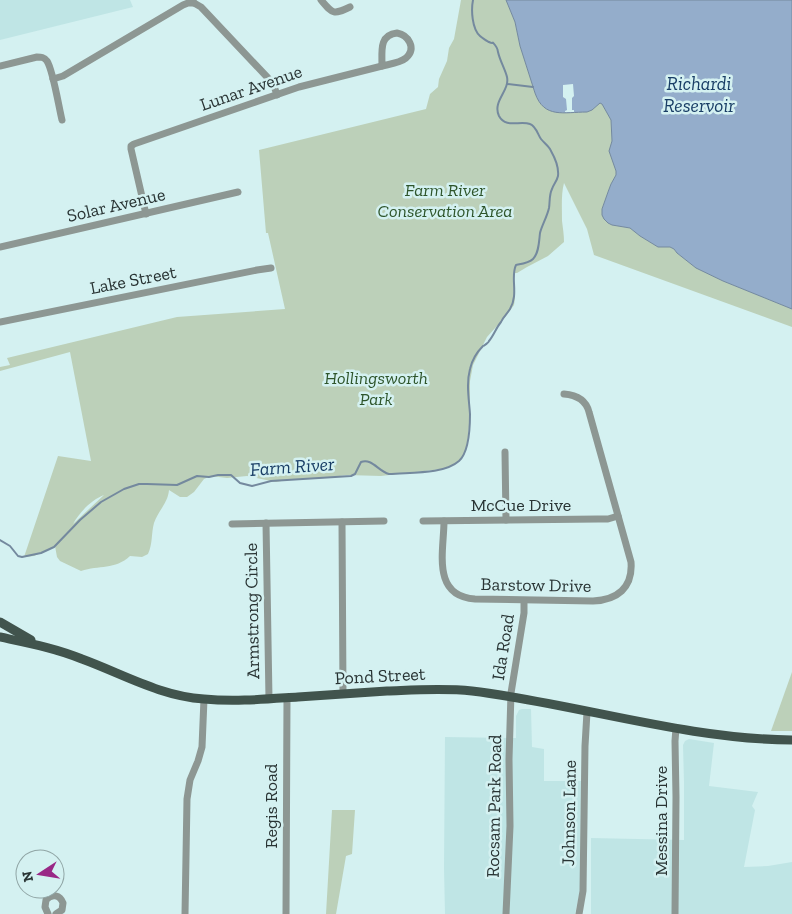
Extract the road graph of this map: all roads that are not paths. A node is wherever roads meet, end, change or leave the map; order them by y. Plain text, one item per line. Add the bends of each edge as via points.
1 (321, 0) edge
2 (195, 2) edge
3 (350, 7) dead end
4 (0, 66) edge
5 (382, 66) junction
6 (53, 79) junction
7 (277, 95) junction
8 (62, 120) dead end
9 (238, 192) dead end
10 (146, 214) junction
11 (0, 247) edge
12 (271, 268) dead end
13 (0, 322) edge
14 (564, 394) dead end
15 (505, 452) dead end
16 (618, 516) junction
17 (506, 520) junction
18 (384, 521) dead end
19 (423, 521) dead end
20 (444, 521) junction
21 (342, 522) junction
22 (266, 523) junction
23 (232, 524) dead end
24 (524, 601) junction
25 (0, 622) edge
26 (0, 637) edge
27 (45, 646) junction
28 (342, 694) junction
29 (510, 697) junction
30 (287, 698) junction
31 (269, 699) junction
32 (204, 700) junction
33 (587, 712) junction
34 (676, 728) junction
35 (792, 740) edge
36 (48, 914) edge
37 (56, 914) edge
38 (185, 914) edge
39 (286, 914) edge
40 (506, 914) edge
41 (579, 914) edge
42 (675, 914) edge

1 - 3 street via 334,12
2 - 6 street via 183,5
2 - 7 street via 268,78
4 - 6 street via 42,57 49,64
5 - 5 street, Lunar Avenue via 385,39 394,33 408,38 411,45 408,56 402,61
5 - 7 street, Lunar Avenue
6 - 8 street
7 - 10 street, Lunar Avenue via 131,146
9 - 10 street, Solar Avenue
10 - 11 street, Solar Avenue
12 - 13 street, Lake Street
14 - 16 street, Barstow Drive via 580,399 588,408
15 - 17 street
16 - 17 street, McCue Drive via 598,520
16 - 24 street, Barstow Drive via 631,567 628,582 620,593 598,601
17 - 20 street, McCue Drive
18 - 21 street, Armstrong Circle
19 - 20 street, McCue Drive
20 - 24 street, Barstow Drive via 442,569 455,592 470,599
21 - 22 street, Armstrong Circle
21 - 28 street
22 - 23 street, Armstrong Circle
22 - 31 street, Armstrong Circle
24 - 29 street, Ida Road
25 - 27 main road
26 - 27 main road, Pond Street
27 - 32 main road, Pond Street via 153,689
28 - 29 main road, Pond Street via 439,689
28 - 30 main road, Pond Street
29 - 33 main road, Pond Street
29 - 40 street, Rocsam Park Road
30 - 31 main road, Pond Street
30 - 39 street, Regis Road
31 - 32 main road, Pond Street
32 - 38 street via 202,747 187,799
33 - 34 main road, Pond Street
33 - 41 street, Johnson Lane via 583,891
34 - 35 main road, Pond Street
34 - 42 street, Messina Drive
36 - 37 street via 45,902 53,896 63,903 62,910

